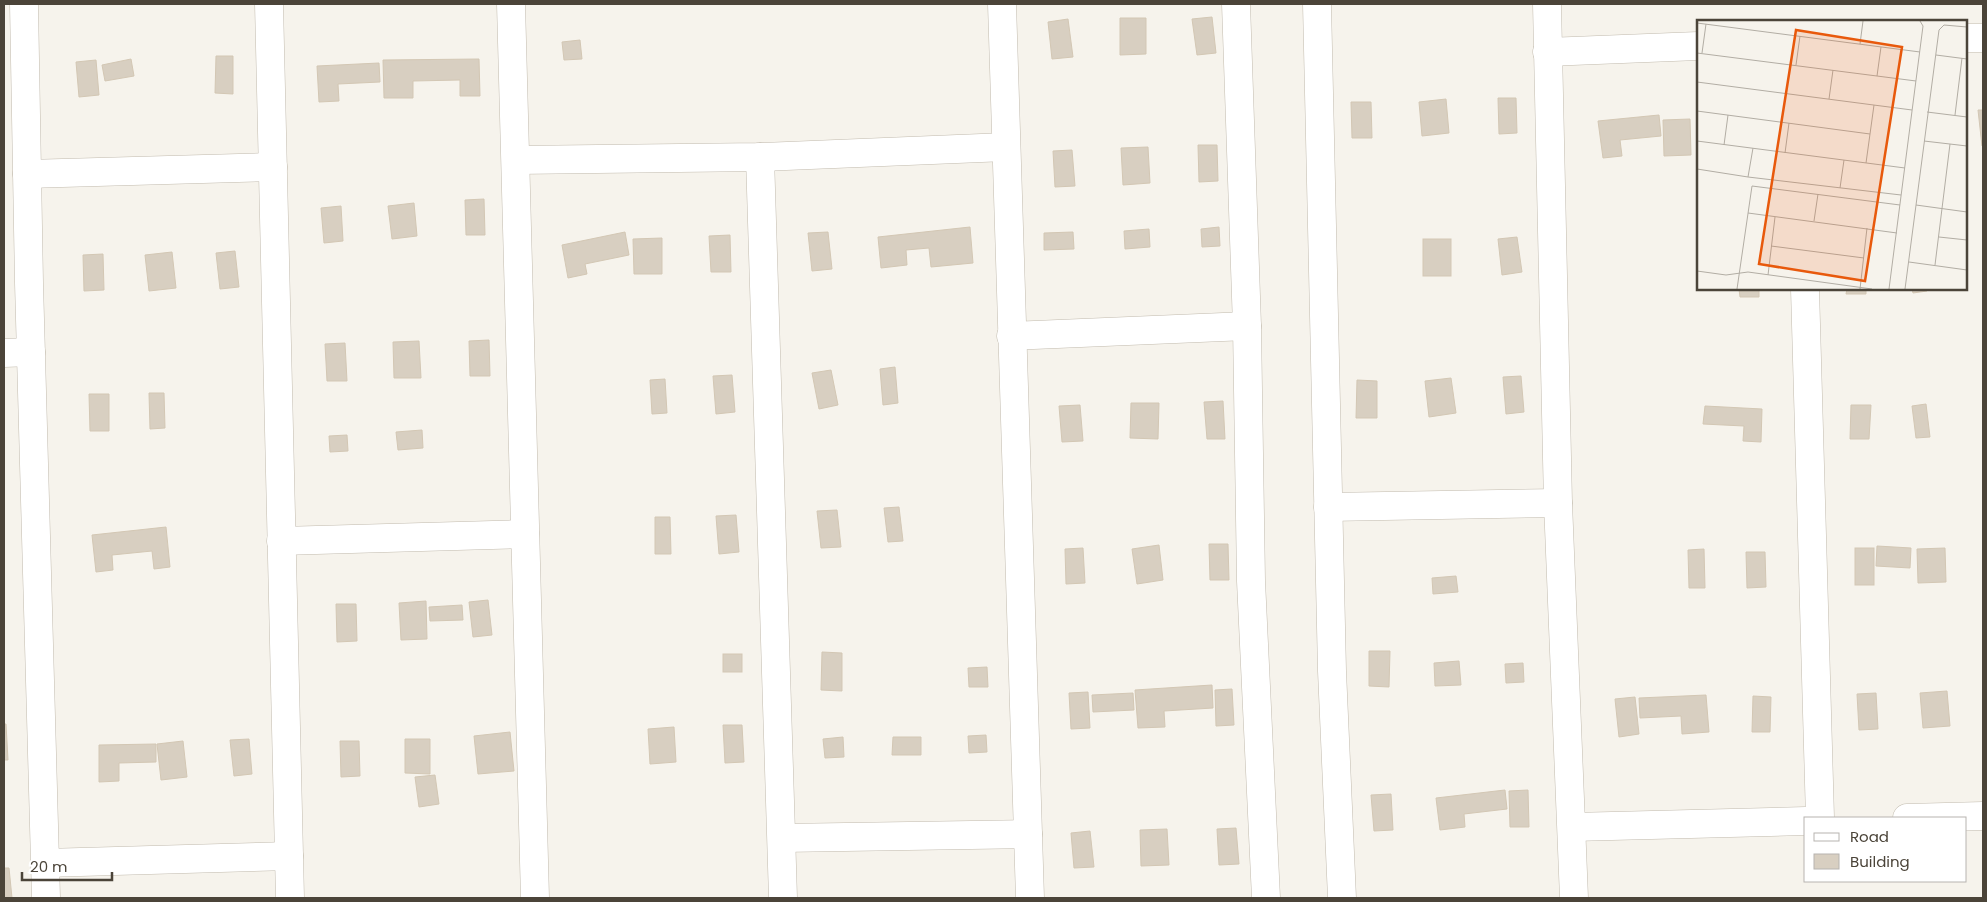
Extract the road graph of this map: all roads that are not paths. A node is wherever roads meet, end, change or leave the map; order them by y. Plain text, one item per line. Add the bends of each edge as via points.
1 (24, 4) edge
2 (269, 4) edge
3 (511, 4) edge
4 (1002, 4) edge
5 (1236, 4) edge
6 (1317, 4) edge
7 (1546, 4) edge
8 (1967, 38) edge
9 (1983, 38) edge
10 (1697, 46) edge
11 (1547, 52) junction
12 (1006, 147) junction
13 (760, 157) junction
14 (516, 160) junction
15 (273, 167) junction
16 (27, 174) junction
17 (1805, 290) edge
18 (1247, 326) junction
19 (1011, 336) junction
20 (31, 352) junction
21 (4, 353) edge
22 (1558, 503) junction
23 (1328, 507) junction
24 (525, 534) junction
25 (282, 541) junction
26 (1983, 816) edge
27 (1820, 817) edge
28 (1945, 817) edge
29 (1804, 821) edge
30 (1572, 827) junction
31 (1028, 834) junction
32 (782, 838) junction
33 (289, 856) junction
34 (45, 863) junction
35 (46, 898) edge
36 (290, 898) edge
37 (535, 898) edge
38 (783, 898) edge
39 (1030, 898) edge
40 (1266, 898) edge
41 (1342, 898) edge
42 (1574, 898) edge

1 - 16 street
2 - 15 street
3 - 14 street
4 - 12 street
5 - 18 street
6 - 23 street
7 - 11 street
8 - 9 street
10 - 11 street
11 - 22 street
12 - 13 street
12 - 19 street
13 - 14 street
13 - 32 street
14 - 24 street
15 - 16 street
15 - 25 street
16 - 20 street
17 - 27 street
18 - 19 street
18 - 40 street via 1252,580
19 - 31 street
20 - 21 street
20 - 34 street
22 - 23 street
22 - 30 street
23 - 41 street
24 - 25 street
24 - 37 street
25 - 33 street
26 - 28 street
29 - 30 street
30 - 42 street
31 - 32 street
31 - 39 street
32 - 38 street
33 - 34 street
33 - 36 street
34 - 35 street

